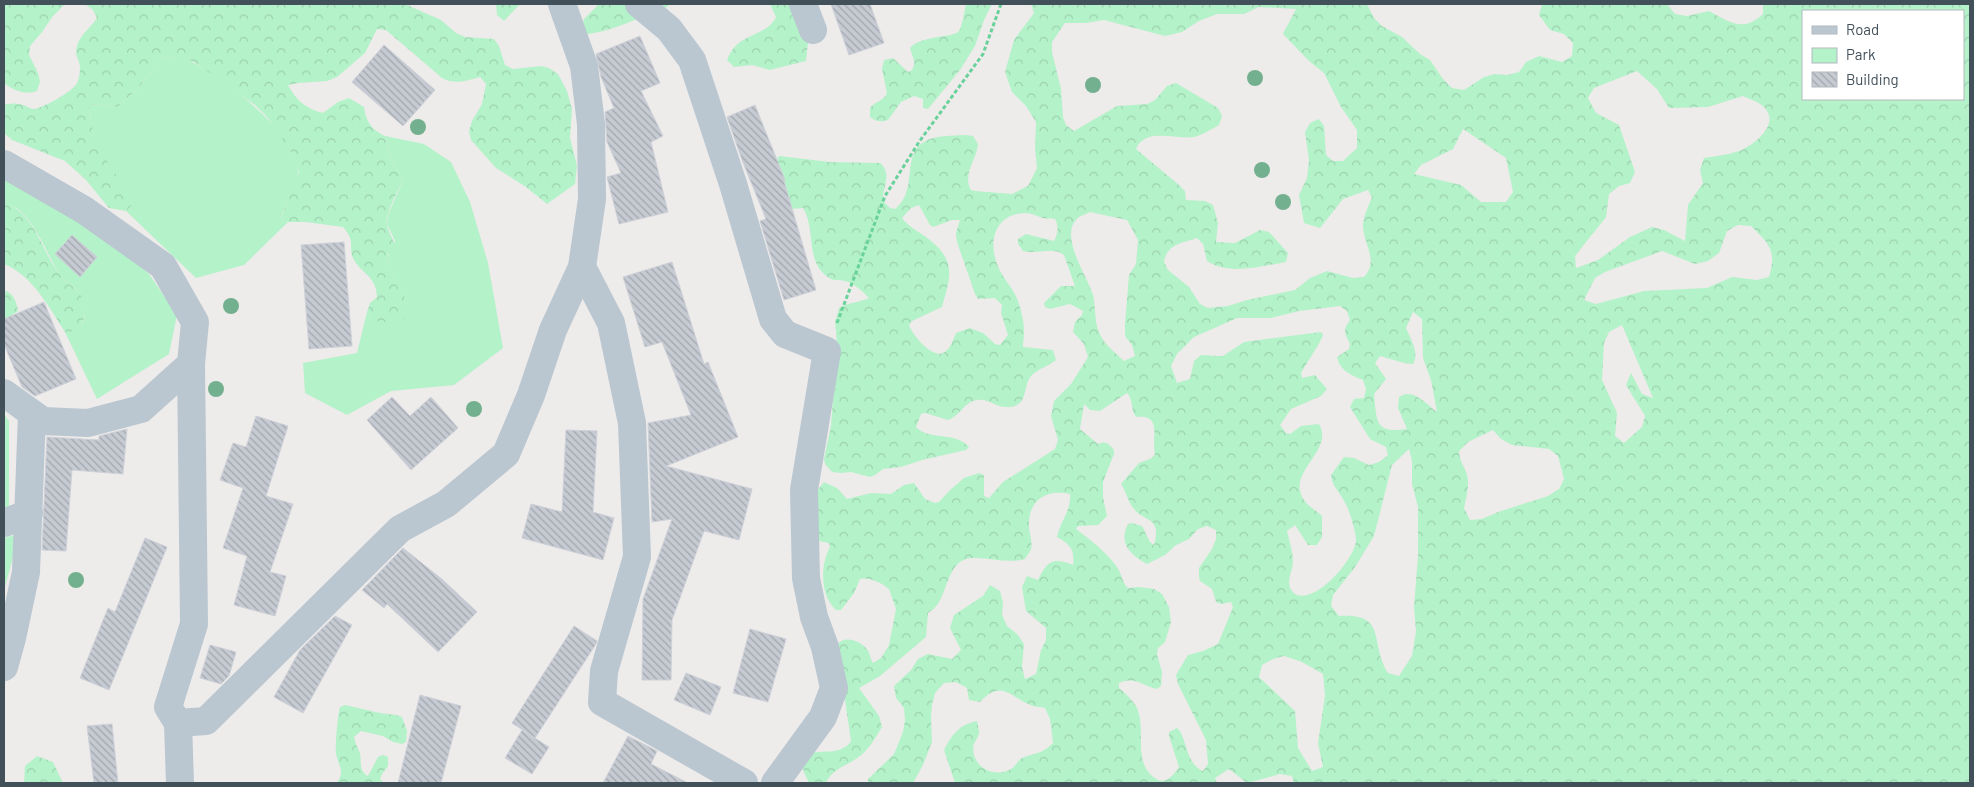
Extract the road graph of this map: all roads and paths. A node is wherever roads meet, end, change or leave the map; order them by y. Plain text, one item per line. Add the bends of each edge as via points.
1 (562, 4) edge
2 (639, 4) edge
3 (803, 4) edge
4 (1001, 4) edge
5 (813, 30) dead end
6 (4, 164) edge
7 (582, 267) junction
8 (826, 351) junction
9 (192, 364) junction
10 (4, 393) edge
11 (32, 414) junction
12 (29, 513) junction
13 (4, 523) edge
14 (4, 667) edge
15 (178, 723) junction
16 (180, 783) edge
17 (744, 783) edge
18 (775, 783) edge

1 - 7 street via 584,66 591,124 592,199
2 - 8 street via 669,30 692,60 773,319 786,334
3 - 5 street
4 - 8 path via 983,54 885,196
6 - 9 street via 84,210 163,266 196,322
7 - 15 street via 553,330 506,454 446,504 400,529 206,721
7 - 17 street via 611,323 632,423 636,556 604,671 602,702
8 - 18 street via 804,500 806,578 834,688 823,717
9 - 11 street via 141,409 88,424 42,421
9 - 15 street via 194,624 168,707
10 - 11 street
11 - 12 street
12 - 13 street
12 - 14 street via 26,572
15 - 16 street

